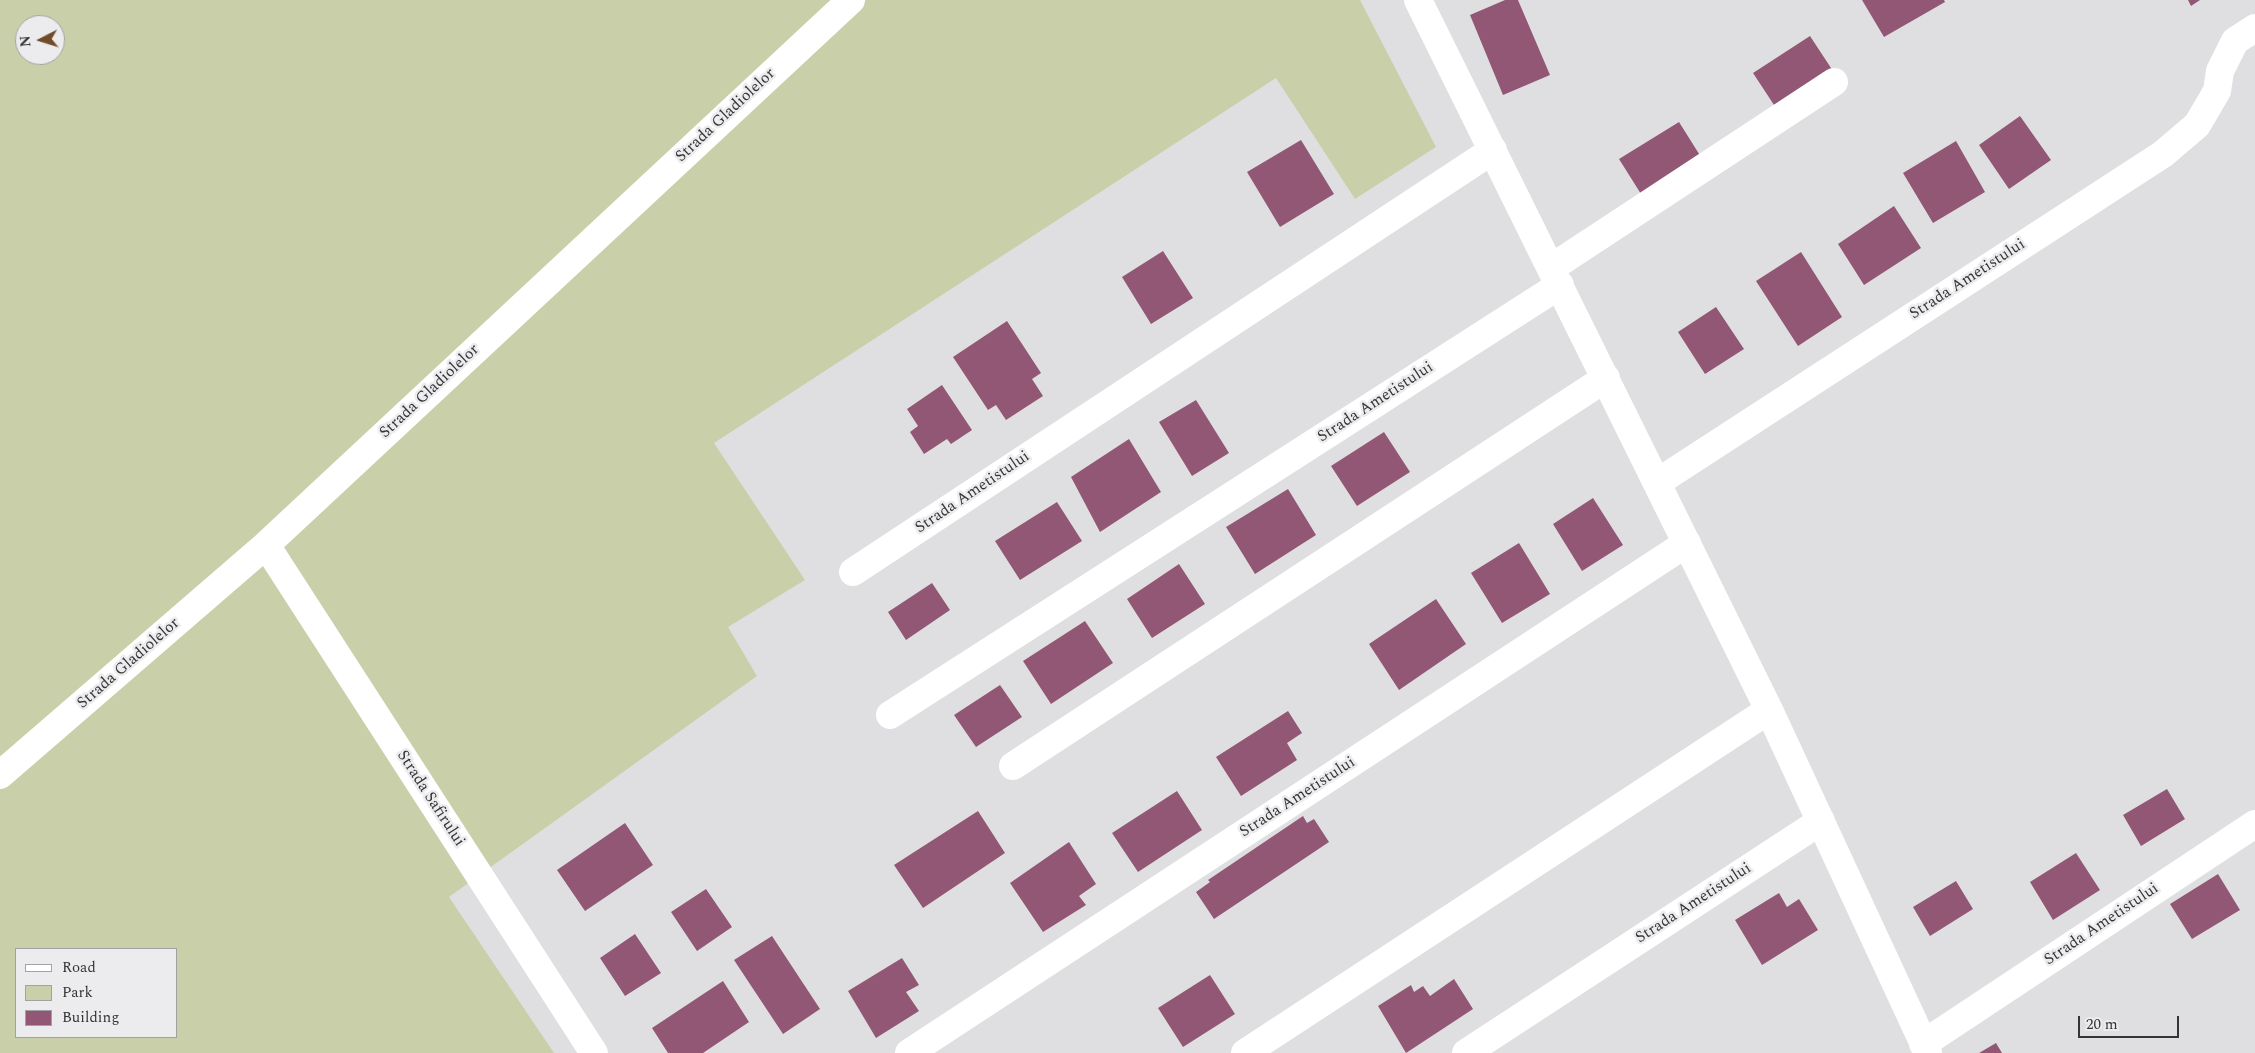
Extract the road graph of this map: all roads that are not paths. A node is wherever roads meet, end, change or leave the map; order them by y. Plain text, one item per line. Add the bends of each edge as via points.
1 (851, 0) edge
2 (1418, 0) edge
3 (2245, 35) edge
4 (1834, 82) dead end
5 (1493, 150) junction
6 (1556, 276) junction
7 (1606, 378) junction
8 (1658, 482) junction
9 (1687, 543) junction
10 (266, 545) junction
11 (854, 572) dead end
12 (1769, 710) junction
13 (890, 715) dead end
14 (1013, 766) dead end
15 (0, 776) edge
16 (1820, 821) junction
17 (2255, 824) edge
18 (1926, 1048) edge
19 (594, 1053) edge
20 (909, 1053) edge
21 (1244, 1053) edge
22 (1466, 1053) edge

1 - 10 street, Strada Gladiolelor
2 - 5 street, Strada Ametistului
3 - 8 street, Strada Ametistului via 2220,71 2217,91 2197,126 2163,154
4 - 6 street
5 - 6 street, Strada Ametistului
5 - 11 street, Strada Ametistului
6 - 7 street, Strada Ametistului
6 - 13 street, Strada Ametistului
7 - 8 street, Strada Ametistului
7 - 14 street
8 - 9 street, Strada Ametistului
9 - 12 street, Strada Ametistului
9 - 20 street, Strada Ametistului
10 - 15 street, Strada Gladiolelor
10 - 19 street, Strada Safirului
12 - 16 street, Strada Ametistului
12 - 21 street
16 - 18 street, Strada Ametistului
16 - 22 street, Strada Ametistului
17 - 18 street, Strada Ametistului

